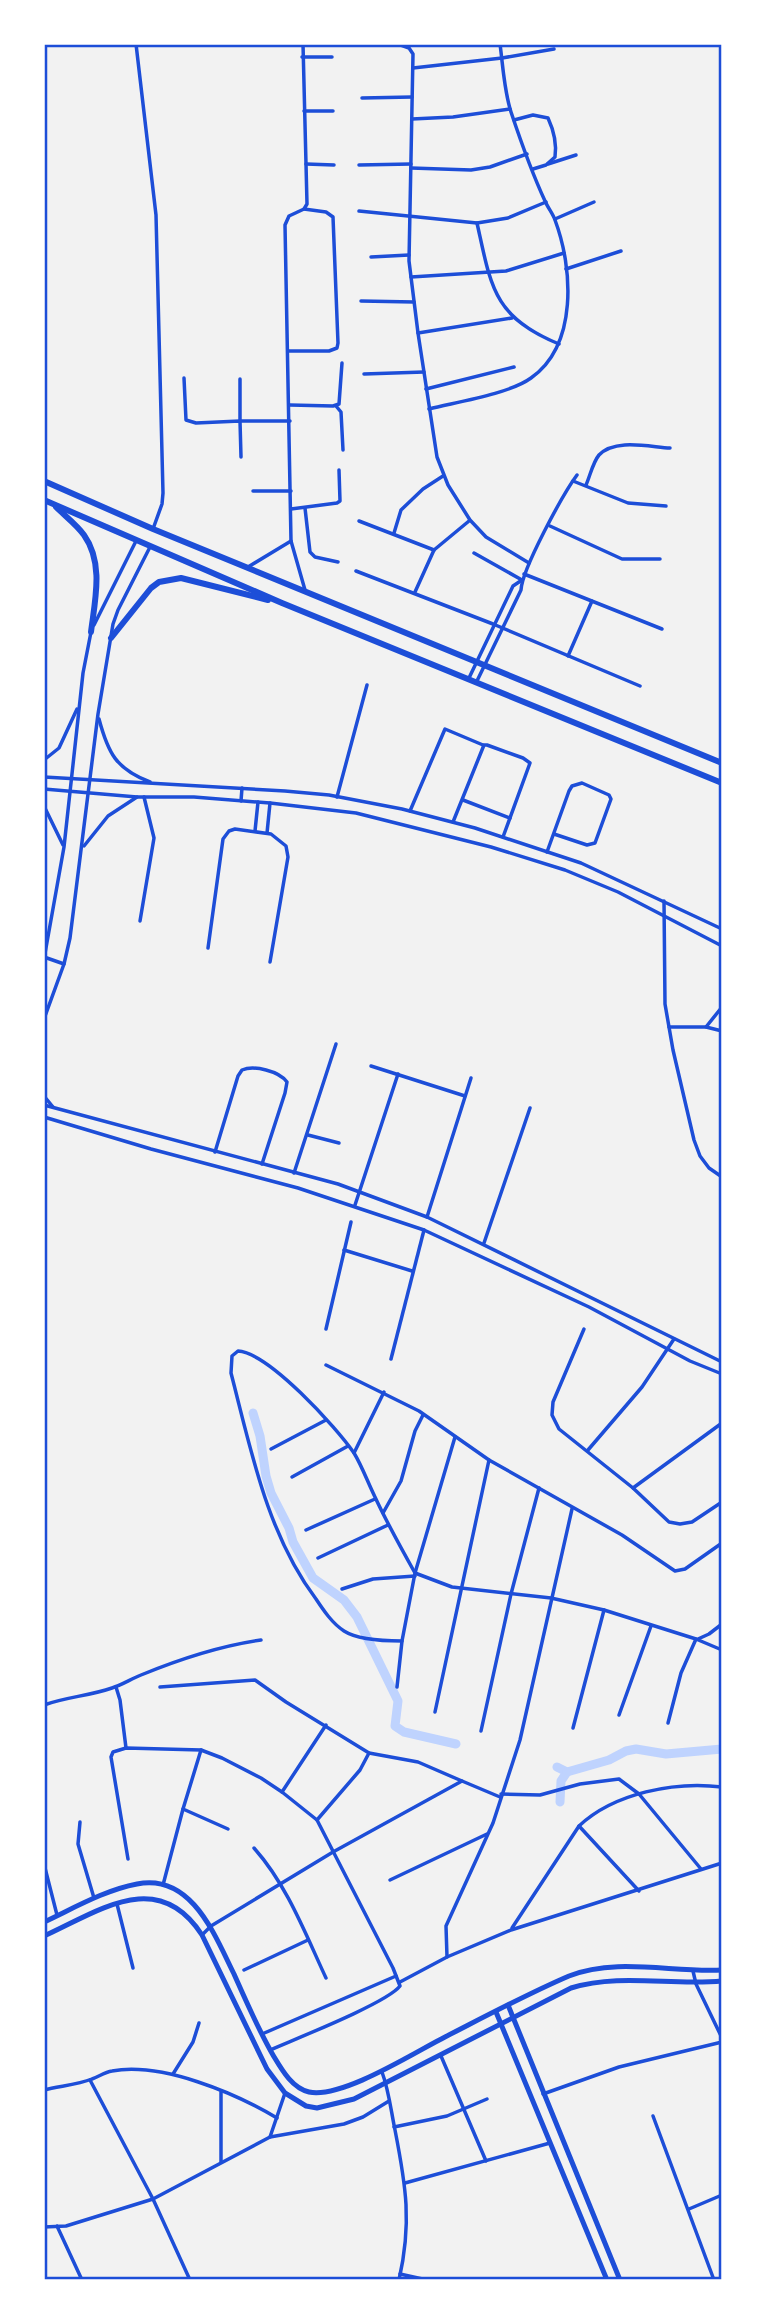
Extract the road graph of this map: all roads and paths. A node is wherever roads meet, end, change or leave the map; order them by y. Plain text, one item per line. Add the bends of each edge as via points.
1 (136, 44) edge
2 (303, 44) edge
3 (398, 44) edge
4 (500, 44) edge
5 (554, 49) dead end
6 (302, 57) junction
7 (332, 57) dead end
8 (502, 58) junction
9 (413, 68) junction
10 (412, 97) junction
11 (362, 98) dead end
12 (510, 108) junction
13 (304, 111) junction
14 (333, 111) dead end
15 (411, 119) junction
16 (514, 120) junction
17 (527, 154) junction
18 (576, 155) dead end
19 (306, 164) junction
20 (334, 165) dead end
21 (359, 165) dead end
22 (546, 165) junction
23 (411, 166) junction
24 (533, 169) junction
25 (546, 202) junction
26 (594, 202) dead end
27 (304, 209) junction
28 (359, 211) dead end
29 (410, 217) junction
30 (555, 219) junction
31 (477, 223) junction
32 (621, 251) dead end
33 (564, 253) junction
34 (410, 255) junction
35 (371, 257) dead end
36 (566, 269) junction
37 (488, 272) junction
38 (411, 277) junction
39 (361, 301) dead end
40 (414, 302) junction
41 (513, 318) junction
42 (418, 333) junction
43 (559, 344) junction
44 (288, 351) junction
45 (342, 363) dead end
46 (514, 367) dead end
47 (424, 372) junction
48 (364, 374) dead end
49 (184, 378) dead end
50 (240, 379) dead end
51 (426, 389) junction
52 (290, 405) junction
53 (336, 406) junction
54 (429, 409) junction
55 (240, 421) junction
56 (290, 421) junction
57 (670, 448) dead end
58 (342, 450) dead end
59 (241, 457) dead end
60 (339, 470) dead end
61 (577, 475) dead end
62 (443, 477) junction
63 (44, 481) edge
64 (573, 481) junction
65 (586, 485) junction
66 (253, 491) dead end
67 (291, 491) junction
68 (44, 500) edge
69 (52, 503) junction
70 (666, 506) dead end
71 (305, 508) junction
72 (291, 509) junction
73 (470, 520) junction
74 (359, 521) dead end
75 (550, 526) junction
76 (153, 529) junction
77 (394, 534) junction
78 (136, 539) junction
79 (292, 541) junction
80 (151, 545) junction
81 (434, 550) junction
82 (474, 553) dead end
83 (660, 559) dead end
84 (338, 562) dead end
85 (529, 563) junction
86 (247, 568) junction
87 (356, 571) dead end
88 (524, 574) junction
89 (522, 580) junction
90 (305, 592) junction
91 (415, 592) junction
92 (592, 601) junction
93 (282, 603) junction
94 (494, 624) junction
95 (503, 628) junction
96 (662, 629) dead end
97 (90, 632) junction
98 (111, 638) junction
99 (568, 656) junction
100 (476, 662) junction
101 (485, 666) junction
102 (468, 679) junction
103 (476, 683) junction
104 (367, 685) dead end
105 (640, 686) dead end
106 (79, 704) junction
107 (98, 714) junction
108 (484, 745) junction
109 (44, 760) edge
110 (722, 763) edge
111 (44, 777) edge
112 (71, 779) junction
113 (91, 780) junction
114 (152, 783) junction
115 (722, 783) edge
116 (242, 788) junction
117 (44, 789) edge
118 (70, 791) junction
119 (89, 793) junction
120 (337, 796) junction
121 (137, 797) junction
122 (144, 797) junction
123 (463, 799) junction
124 (241, 801) junction
125 (258, 802) junction
126 (270, 803) junction
127 (44, 806) edge
128 (410, 811) junction
129 (510, 818) junction
130 (453, 822) junction
131 (255, 832) junction
132 (267, 833) junction
133 (554, 834) junction
134 (503, 837) junction
135 (64, 847) junction
136 (83, 848) junction
137 (547, 852) junction
138 (664, 901) junction
139 (665, 916) junction
140 (140, 921) dead end
141 (722, 929) edge
142 (722, 946) edge
143 (208, 948) dead end
144 (44, 958) edge
145 (270, 962) dead end
146 (64, 964) junction
147 (722, 1007) edge
148 (44, 1019) edge
149 (668, 1027) junction
150 (706, 1027) junction
151 (722, 1031) edge
152 (335, 1044) dead end
153 (371, 1066) dead end
154 (398, 1074) junction
155 (471, 1079) dead end
156 (44, 1096) edge
157 (466, 1096) junction
158 (44, 1105) edge
159 (54, 1108) junction
160 (530, 1108) dead end
161 (44, 1117) edge
162 (308, 1135) junction
163 (339, 1143) dead end
164 (215, 1152) junction
165 (262, 1164) junction
166 (294, 1173) junction
167 (722, 1177) edge
168 (360, 1192) junction
169 (355, 1206) junction
170 (427, 1217) junction
171 (351, 1222) dead end
172 (424, 1230) junction
173 (484, 1243) junction
174 (344, 1250) junction
175 (412, 1271) junction
176 (326, 1329) dead end
177 (584, 1329) dead end
178 (674, 1339) junction
179 (667, 1349) junction
180 (391, 1359) dead end
181 (722, 1362) edge
182 (326, 1365) dead end
183 (722, 1374) edge
184 (384, 1392) junction
185 (423, 1415) junction
186 (326, 1420) junction
187 (722, 1423) edge
188 (455, 1437) junction
189 (348, 1446) junction
190 (271, 1450) dead end
191 (587, 1450) junction
192 (354, 1454) junction
193 (489, 1460) junction
194 (292, 1477) dead end
195 (540, 1487) junction
196 (633, 1488) junction
197 (375, 1499) junction
198 (722, 1502) edge
199 (572, 1509) junction
200 (383, 1513) junction
201 (388, 1524) junction
202 (306, 1530) dead end
203 (722, 1544) edge
204 (318, 1558) dead end
205 (415, 1574) junction
206 (461, 1588) junction
207 (342, 1589) dead end
208 (511, 1594) junction
209 (551, 1598) junction
210 (604, 1610) junction
211 (722, 1624) edge
212 (651, 1626) junction
213 (696, 1639) junction
214 (261, 1640) dead end
215 (402, 1641) junction
216 (722, 1650) edge
217 (116, 1687) junction
218 (160, 1687) dead end
219 (397, 1687) dead end
220 (44, 1705) edge
221 (435, 1712) dead end
222 (620, 1715) dead end
223 (668, 1723) dead end
224 (326, 1725) junction
225 (573, 1728) dead end
226 (481, 1731) dead end
227 (126, 1748) junction
228 (201, 1750) junction
229 (369, 1753) junction
230 (462, 1781) junction
231 (721, 1788) edge
232 (282, 1792) junction
233 (639, 1794) junction
234 (500, 1795) junction
235 (183, 1809) junction
236 (317, 1819) junction
237 (80, 1822) dead end
238 (579, 1826) junction
239 (228, 1829) dead end
240 (489, 1833) junction
241 (254, 1848) dead end
242 (333, 1852) junction
243 (128, 1859) dead end
244 (722, 1863) edge
245 (44, 1864) edge
246 (701, 1869) junction
247 (390, 1880) dead end
248 (163, 1885) junction
249 (281, 1885) junction
250 (639, 1891) junction
251 (94, 1898) junction
252 (117, 1904) junction
253 (57, 1915) junction
254 (44, 1922) edge
255 (211, 1926) junction
256 (511, 1930) junction
257 (202, 1934) junction
258 (44, 1936) edge
259 (308, 1940) junction
260 (447, 1957) junction
261 (133, 1968) dead end
262 (244, 1970) dead end
263 (722, 1970) edge
264 (694, 1971) junction
265 (396, 1976) junction
266 (326, 1978) dead end
267 (722, 1981) edge
268 (400, 1982) junction
269 (696, 1984) junction
270 (508, 2005) junction
271 (496, 2012) junction
272 (513, 2016) junction
273 (502, 2022) junction
274 (199, 2023) dead end
275 (262, 2034) junction
276 (722, 2040) edge
277 (270, 2050) junction
278 (440, 2054) junction
279 (381, 2070) junction
280 (173, 2074) junction
281 (90, 2080) junction
282 (385, 2082) junction
283 (44, 2090) edge
284 (221, 2092) junction
285 (285, 2093) junction
286 (543, 2094) junction
287 (487, 2099) dead end
288 (389, 2101) junction
289 (464, 2109) junction
290 (653, 2116) dead end
291 (277, 2118) junction
292 (394, 2127) junction
293 (270, 2137) junction
294 (562, 2139) junction
295 (552, 2143) junction
296 (486, 2161) junction
297 (221, 2162) junction
298 (405, 2183) junction
299 (722, 2195) edge
300 (153, 2199) junction
301 (689, 2209) junction
302 (57, 2226) junction
303 (44, 2227) edge
304 (400, 2274) junction
305 (82, 2280) edge
306 (190, 2280) edge
307 (246, 2280) edge
308 (273, 2280) edge
309 (399, 2280) edge
310 (427, 2280) edge
311 (607, 2280) edge
312 (620, 2280) edge
313 (714, 2280) edge

1 - 76 street via 156,215 163,493
2 - 6 street
3 - 9 street via 413,54
4 - 8 street
5 - 8 street
6 - 7 street
6 - 13 street
8 - 9 street
8 - 12 street
9 - 10 street
10 - 11 street
10 - 15 street
12 - 15 street
12 - 16 street
13 - 14 street
13 - 19 street
15 - 23 street
16 - 17 street
16 - 22 street via 548,118 556,145 555,157
17 - 23 street via 471,170
17 - 24 street
18 - 22 street
19 - 20 street
19 - 27 street
21 - 23 street
22 - 24 street
23 - 29 street
24 - 25 street
25 - 30 street
25 - 31 street via 508,218
26 - 30 street
27 - 44 street via 286,221
27 - 44 street via 333,217 338,343 329,351
28 - 29 street
29 - 31 street
29 - 34 street
30 - 33 street
31 - 37 street
32 - 36 street
33 - 36 street
33 - 37 street
34 - 35 street
34 - 38 street
36 - 43 street
37 - 38 street
37 - 41 street via 497,297
38 - 40 street
39 - 40 street
40 - 42 street
41 - 42 street
41 - 43 street
42 - 47 street
43 - 54 street via 532,377 516,386
44 - 52 street
45 - 53 street
46 - 51 street
47 - 48 street
47 - 51 street
49 - 55 street via 187,420
50 - 55 street
51 - 54 street
52 - 53 street
52 - 56 street
53 - 58 street via 341,412
54 - 62 street
55 - 56 street
55 - 59 street
56 - 67 street
57 - 65 street via 616,446 606,450 595,461
60 - 71 street via 340,501
61 - 64 street
62 - 73 street
62 - 77 street via 401,510
63 - 76 main road
64 - 65 street
64 - 75 street
65 - 70 street via 628,503
66 - 67 street
67 - 72 street
68 - 69 main road
69 - 78 main road
69 - 97 main road via 81,531 94,554
71 - 72 street
71 - 84 street via 310,552
72 - 79 street
73 - 81 street
73 - 85 street via 486,537
74 - 77 street
75 - 83 street via 622,559
75 - 85 street
76 - 86 main road
77 - 81 street
78 - 80 main road
78 - 97 street
79 - 86 street
79 - 90 street
80 - 93 main road
80 - 98 street via 118,610
81 - 91 street
82 - 89 street
85 - 88 street
86 - 90 main road
87 - 91 street
88 - 89 street
88 - 92 street
89 - 94 street via 513,586
89 - 95 street
90 - 100 main road
91 - 94 street
92 - 96 street
92 - 99 street
93 - 98 main road via 181,578 166,580 151,588
93 - 102 main road
94 - 95 street
94 - 100 street
95 - 99 street
95 - 101 street
97 - 106 street
98 - 107 street
99 - 105 street
100 - 101 main road
100 - 102 street
101 - 103 street
101 - 110 main road
102 - 103 main road
103 - 115 main road
104 - 120 street
106 - 109 street via 59,748
106 - 112 street
107 - 113 street
107 - 114 street via 113,758
108 - 123 street
108 - 128 street via 445,729
108 - 129 street via 530,763
111 - 112 street
112 - 113 street
112 - 118 street
113 - 114 street
113 - 119 street
114 - 116 street
116 - 120 street
116 - 124 street
117 - 118 street
118 - 119 street
118 - 135 street
119 - 121 street
119 - 136 street
120 - 128 street
121 - 122 street
121 - 136 street via 108,816
122 - 124 street
122 - 140 street via 154,838
123 - 129 street
123 - 130 street
124 - 125 street
125 - 126 street
125 - 131 street
126 - 132 street
126 - 139 street via 356,813 491,847 565,870
127 - 135 street
128 - 130 street
129 - 134 street
130 - 134 street
131 - 132 street
131 - 143 street via 234,829 223,839
132 - 145 street via 286,846 288,857
133 - 133 street via 572,786 582,783 609,795 594,843
133 - 137 street
134 - 137 street
135 - 144 street
136 - 146 street
137 - 138 street
138 - 139 street
138 - 141 street
139 - 142 street
139 - 149 street
144 - 146 street
146 - 148 street
147 - 150 street
149 - 150 street
149 - 167 street via 694,1140 709,1168
150 - 151 street
152 - 162 street
153 - 154 street
154 - 157 street
154 - 168 street
155 - 157 street
156 - 159 street
157 - 170 street
158 - 159 street
159 - 164 street
160 - 173 street
161 - 169 street
162 - 163 street
162 - 166 street
164 - 165 street
164 - 165 street via 238,1076 253,1068 282,1076 287,1082
165 - 166 street
166 - 168 street
168 - 169 street
168 - 170 street
169 - 172 street
170 - 173 street
171 - 174 street
172 - 175 street
172 - 179 street
173 - 178 street
174 - 175 street
174 - 176 street
175 - 180 street
177 - 191 street via 551,1409 559,1429
178 - 179 street
178 - 181 street
179 - 183 street
179 - 191 street via 642,1387
182 - 184 street
184 - 185 street
184 - 192 street
185 - 188 street
185 - 200 street via 401,1481
186 - 189 street
186 - 190 street
186 - 215 street via 257,1356 247,1352 232,1356 231,1373 266,1501 309,1591 346,1633
187 - 196 street
188 - 193 street
188 - 205 street
189 - 192 street
189 - 194 street
191 - 196 street
192 - 197 street
193 - 195 street
193 - 206 street
195 - 199 street
195 - 208 street
196 - 198 street via 674,1524 692,1522
197 - 200 street
197 - 202 street
199 - 203 street via 675,1571
199 - 209 street
200 - 201 street
201 - 204 street
201 - 205 street
205 - 206 street
205 - 207 street via 373,1579
205 - 215 street
206 - 208 street
206 - 221 street
208 - 209 street
208 - 226 street
209 - 210 street
209 - 234 street via 520,1740
210 - 212 street
210 - 225 street
211 - 213 street
212 - 213 street
212 - 222 street
213 - 216 street
213 - 223 street
214 - 217 street via 218,1647
215 - 219 street
217 - 220 street
217 - 227 street
218 - 224 street via 255,1680
224 - 229 street
224 - 232 street
227 - 228 street
227 - 243 street via 111,1757
228 - 232 street
228 - 235 street
229 - 230 street via 418,1762
229 - 236 street
230 - 234 street
230 - 242 street
231 - 233 street via 701,1784
232 - 236 street
233 - 234 street via 616,1779 540,1795
233 - 238 street via 613,1801
233 - 246 street
234 - 240 street
235 - 239 street
235 - 248 street
236 - 242 street
237 - 251 street via 78,1844
238 - 250 street
238 - 256 street
240 - 247 street
240 - 260 street via 446,1926
241 - 249 street
242 - 249 street
242 - 265 street
244 - 246 street
245 - 253 street
246 - 250 street
248 - 251 street via 138,1884
248 - 255 street via 194,1904
249 - 255 street
249 - 259 street
250 - 256 street
251 - 253 street
252 - 257 street via 147,1897 166,1901 183,1911
252 - 258 street
252 - 261 street
253 - 254 street
255 - 257 street
255 - 275 street
256 - 260 street
257 - 285 street via 267,2069
259 - 262 street
259 - 266 street
260 - 268 street
263 - 264 street
264 - 269 street
264 - 270 street via 625,1967 584,1972
265 - 268 street
265 - 275 street
267 - 269 street
268 - 277 street via 397,1990 377,2001
269 - 272 street via 599,1981 571,1988
269 - 276 street
270 - 271 street
270 - 272 street
271 - 273 street
271 - 279 street
272 - 273 street
272 - 286 street
273 - 278 street
273 - 295 street
274 - 280 street
275 - 277 street
276 - 286 street via 619,2067
277 - 279 street via 287,2077 307,2092 357,2083
278 - 282 street
278 - 289 street
279 - 282 street
280 - 281 street via 110,2071
280 - 284 street
281 - 283 street
281 - 300 street
282 - 285 street via 354,2099 317,2108
282 - 288 street
284 - 291 street
284 - 297 street
285 - 291 street
286 - 294 street
287 - 289 street
288 - 292 street
288 - 293 street via 344,2124
289 - 292 street
289 - 296 street
290 - 301 street
291 - 293 street
292 - 298 street
293 - 297 street
294 - 295 street
294 - 312 street
295 - 296 street
295 - 311 street
296 - 298 street
297 - 300 street
298 - 304 street via 407,2224
299 - 301 street
300 - 302 street
300 - 306 street
301 - 313 street
302 - 303 street
302 - 305 street
304 - 309 street
304 - 310 street
307 - 308 street

